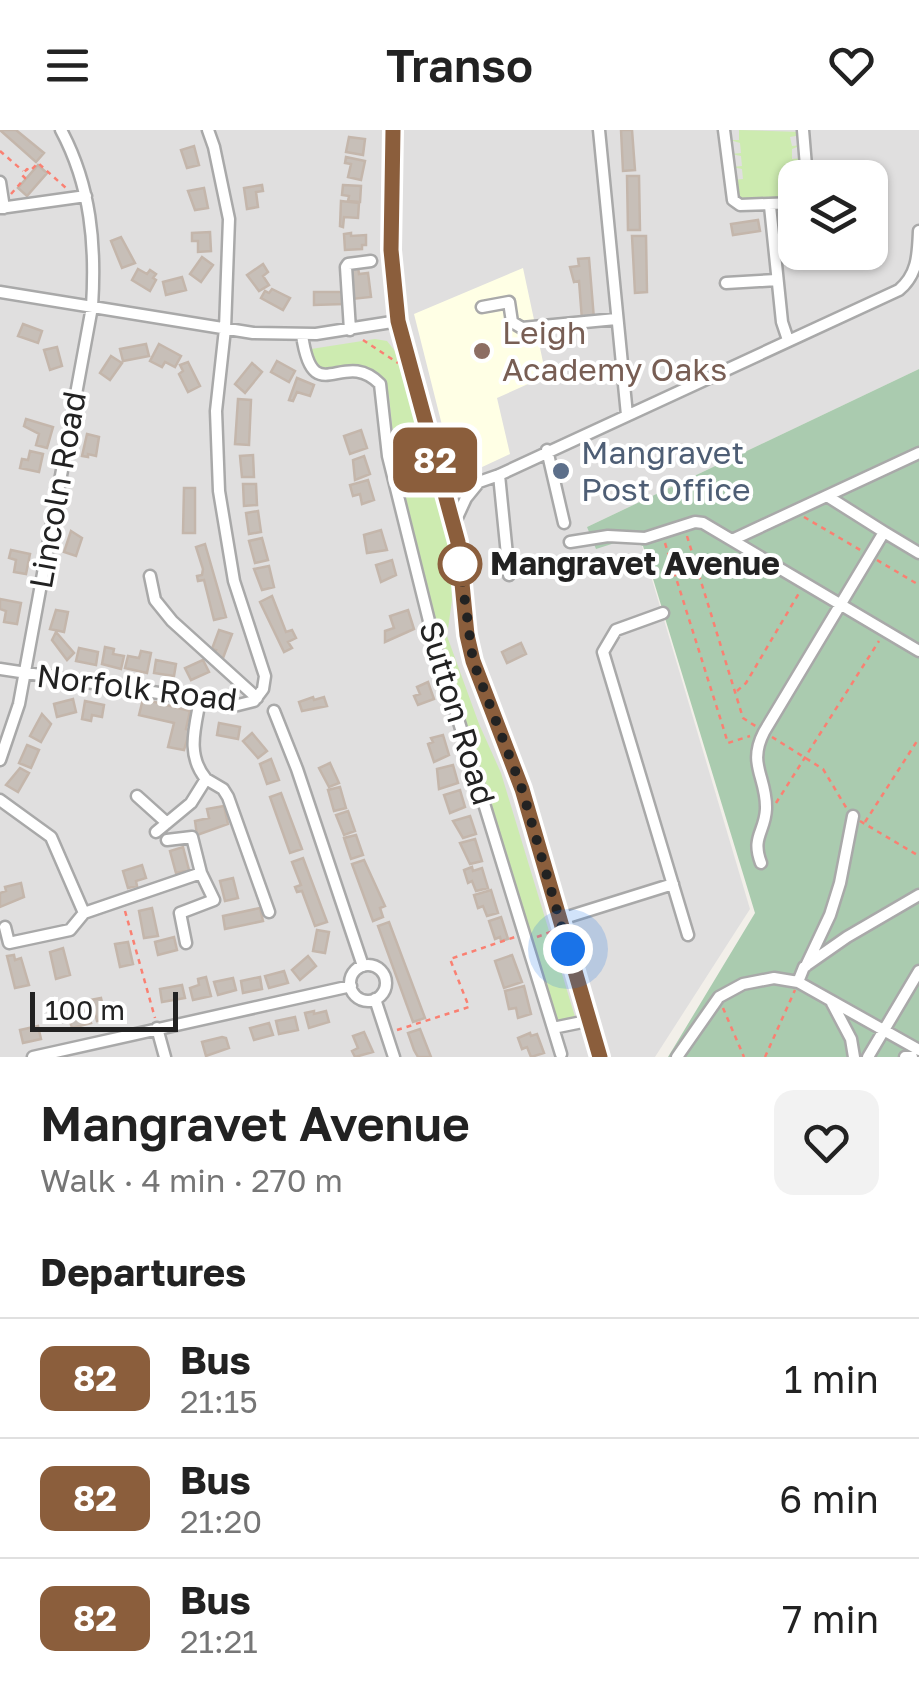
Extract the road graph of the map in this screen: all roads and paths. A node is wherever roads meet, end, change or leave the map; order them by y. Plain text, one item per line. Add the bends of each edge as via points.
1 (62, 130) edge
2 (208, 130) edge
3 (598, 130) edge
4 (724, 130) edge
5 (803, 130) edge
6 (395, 131) edge
7 (0, 151) edge
8 (806, 160) edge
9 (24, 172) junction
10 (0, 182) edge
11 (82, 197) junction
12 (778, 205) edge
13 (2, 206) edge
14 (770, 206) junction
15 (919, 231) edge
16 (370, 261) dead end
17 (916, 277) edge
18 (777, 280) junction
19 (726, 283) dead end
20 (0, 292) edge
21 (482, 306) dead end
22 (92, 307) junction
23 (616, 319) junction
24 (398, 321) junction
25 (225, 328) junction
26 (350, 330) junction
27 (302, 335) junction
28 (362, 340) dead end
29 (788, 340) junction
30 (412, 372) junction
31 (627, 415) junction
32 (386, 436) junction
33 (547, 450) junction
34 (919, 453) edge
35 (437, 468) junction
36 (498, 475) junction
37 (479, 482) junction
38 (827, 496) junction
39 (795, 511) junction
40 (454, 524) junction
41 (564, 524) dead end
42 (662, 532) junction
43 (884, 532) junction
44 (732, 540) junction
45 (570, 542) dead end
46 (919, 553) edge
47 (870, 556) junction
48 (508, 575) dead end
49 (150, 576) dead end
50 (805, 583) junction
51 (919, 585) edge
52 (840, 604) junction
53 (663, 613) dead end
54 (886, 632) junction
55 (919, 652) edge
56 (0, 669) edge
57 (24, 674) junction
58 (735, 691) dead end
59 (257, 698) junction
60 (200, 700) junction
61 (274, 711) dead end
62 (764, 732) junction
63 (919, 738) edge
64 (910, 752) junction
65 (919, 758) edge
66 (0, 760) edge
67 (206, 779) junction
68 (137, 796) dead end
69 (0, 800) edge
70 (854, 816) dead end
71 (167, 824) junction
72 (762, 824) junction
73 (864, 824) dead end
74 (156, 832) dead end
75 (166, 840) dead end
76 (760, 864) dead end
77 (200, 866) junction
78 (672, 884) junction
79 (919, 895) edge
80 (122, 900) junction
81 (268, 912) dead end
82 (84, 913) junction
83 (562, 924) junction
84 (5, 927) dead end
85 (688, 935) dead end
86 (525, 938) junction
87 (186, 943) dead end
88 (363, 966) junction
89 (806, 966) junction
90 (919, 971) edge
91 (798, 982) junction
92 (351, 986) junction
93 (719, 997) junction
94 (375, 999) junction
95 (831, 1001) junction
96 (587, 1020) junction
97 (157, 1028) junction
98 (553, 1028) junction
99 (884, 1031) junction
100 (386, 1033) junction
101 (919, 1050) edge
102 (560, 1054) dead end
103 (33, 1057) edge
104 (165, 1057) edge
105 (394, 1057) edge
106 (600, 1057) edge
107 (677, 1057) edge
108 (744, 1057) edge
109 (765, 1057) edge
110 (854, 1057) edge
111 (868, 1057) edge

1 - 11 street, Lincoln Road
2 - 25 street via 229,218
3 - 23 street
4 - 14 street via 733,200
5 - 8 street
6 - 24 main road, Sutton Road via 391,250
7 - 9 path
9 - 11 path via 38,163
9 - 13 path
10 - 13 street
11 - 13 street
11 - 22 street, Lincoln Road via 94,235
12 - 14 street
14 - 18 street
15 - 17 street
16 - 26 street via 346,267
17 - 29 street
18 - 19 street
18 - 29 street
20 - 22 street
21 - 23 street via 509,302 512,322 522,328
22 - 25 street
22 - 57 street, Lincoln Road
23 - 31 street
24 - 26 street
24 - 30 main road, Sutton Road
25 - 27 street
25 - 59 street, Norfolk Road via 216,411 219,491 234,581 265,676
26 - 27 street
27 - 32 street, Sutton Road via 312,370 360,372 376,380
28 - 30 path
29 - 31 street
30 - 35 main road, Sutton Road
31 - 33 street
32 - 35 path
32 - 86 street, Sutton Road via 434,641
33 - 36 street
33 - 41 street
34 - 38 street
35 - 37 street
35 - 40 main road, Sutton Road
36 - 37 street
36 - 48 street
37 - 40 street
38 - 39 street
38 - 43 street
39 - 44 street
39 - 47 path
40 - 83 main road, Sutton Road via 473,661 522,789
42 - 44 street via 695,522
42 - 45 street
42 - 62 path via 728,743
43 - 46 street
43 - 47 street
44 - 50 street
47 - 51 path
47 - 52 street
49 - 59 street via 155,600 172,621
50 - 52 street
50 - 58 path
52 - 54 street
52 - 62 street
53 - 78 street via 616,630 604,652
54 - 55 street
54 - 72 path
56 - 57 street, Norfolk Road
57 - 60 street, Norfolk Road
57 - 66 street, Lincoln Road
59 - 60 street, Norfolk Road via 245,704
60 - 67 street via 193,752
61 - 88 street
62 - 72 street via 755,748 766,802
63 - 64 path
64 - 65 path
64 - 73 path
67 - 71 street
67 - 81 street via 228,797
68 - 71 street
69 - 82 street via 51,837
70 - 89 street via 840,884
71 - 74 street
72 - 76 street via 756,843
75 - 77 street via 192,837
77 - 80 street
77 - 87 street via 214,900 180,913
78 - 83 street
78 - 85 street
79 - 89 street
80 - 82 street
80 - 97 path
82 - 84 street via 70,930 9,943
83 - 86 path
83 - 96 main road, Sutton Road
86 - 98 street, Sutton Road
86 - 100 path via 450,958 469,1008
88 - 92 street
88 - 94 street via 376,967 385,978
89 - 91 street
90 - 99 street
91 - 93 street via 759,979
91 - 95 street
91 - 109 path
92 - 94 street via 358,997
92 - 97 street
93 - 107 street
93 - 108 path
94 - 100 street
95 - 99 street
95 - 110 street via 852,1038
96 - 98 street
96 - 106 main road, Sutton Road
97 - 103 street
97 - 104 street
98 - 102 street, Sutton Road
99 - 101 street
99 - 111 street
100 - 105 street

